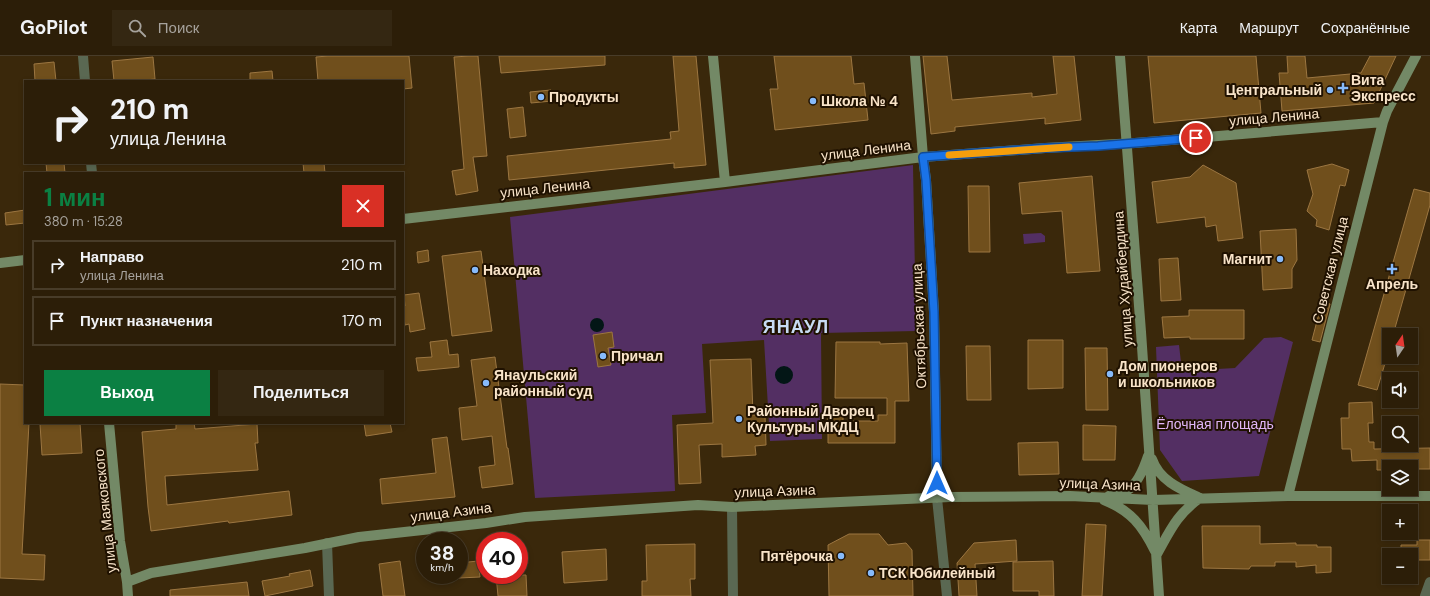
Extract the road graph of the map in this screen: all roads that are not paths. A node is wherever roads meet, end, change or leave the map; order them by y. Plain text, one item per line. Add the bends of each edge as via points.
1 (83, 56) edge
2 (712, 56) edge
3 (914, 56) edge
4 (1120, 56) edge
5 (1416, 56) edge
6 (85, 80) edge
7 (1383, 122) junction
8 (1127, 144) junction
9 (923, 157) junction
10 (724, 182) junction
11 (404, 219) edge
12 (24, 260) edge
13 (0, 263) edge
14 (110, 424) edge
15 (1149, 450) junction
16 (1288, 496) junction
17 (1430, 496) edge
18 (937, 498) junction
19 (1100, 498) junction
20 (1200, 498) junction
21 (1153, 500) junction
22 (732, 507) junction
23 (327, 544) junction
24 (1157, 554) junction
25 (127, 582) junction
26 (1430, 582) edge
27 (128, 596) edge
28 (329, 596) edge
29 (733, 596) edge
30 (947, 596) edge
31 (1159, 596) edge
32 (1425, 596) edge

1 - 6 street
2 - 10 street
3 - 9 street, Октябрьская улица
4 - 8 street, улица Худайбердина
5 - 7 street, Советская улица
7 - 8 street, улица Ленина
7 - 16 street, Советская улица
8 - 9 street, улица Ленина
8 - 15 street, улица Худайбердина
9 - 10 street, улица Ленина
9 - 18 street, Октябрьская улица via 934,312
10 - 11 street, улица Ленина
12 - 13 street
14 - 25 street, улица Маяковского via 120,540
15 - 19 street via 1144,468 1128,490
15 - 20 street via 1155,467 1163,476 1174,486
15 - 21 street, улица Худайбердина
16 - 17 street, улица Азина
16 - 20 street, улица Азина
18 - 19 street, улица Азина
18 - 22 street, улица Азина
18 - 30 street, Октябрьская улица
19 - 21 street, улица Азина
19 - 24 street via 1134,518
20 - 21 street, улица Азина
20 - 24 street via 1189,505 1178,518
21 - 24 street, улица Худайбердина
22 - 23 street, улица Азина via 698,505 526,517 359,537
22 - 29 street
23 - 25 street, улица Азина via 151,573
23 - 28 street
24 - 31 street, улица Худайбердина
25 - 27 street, улица Маяковского
26 - 32 street

